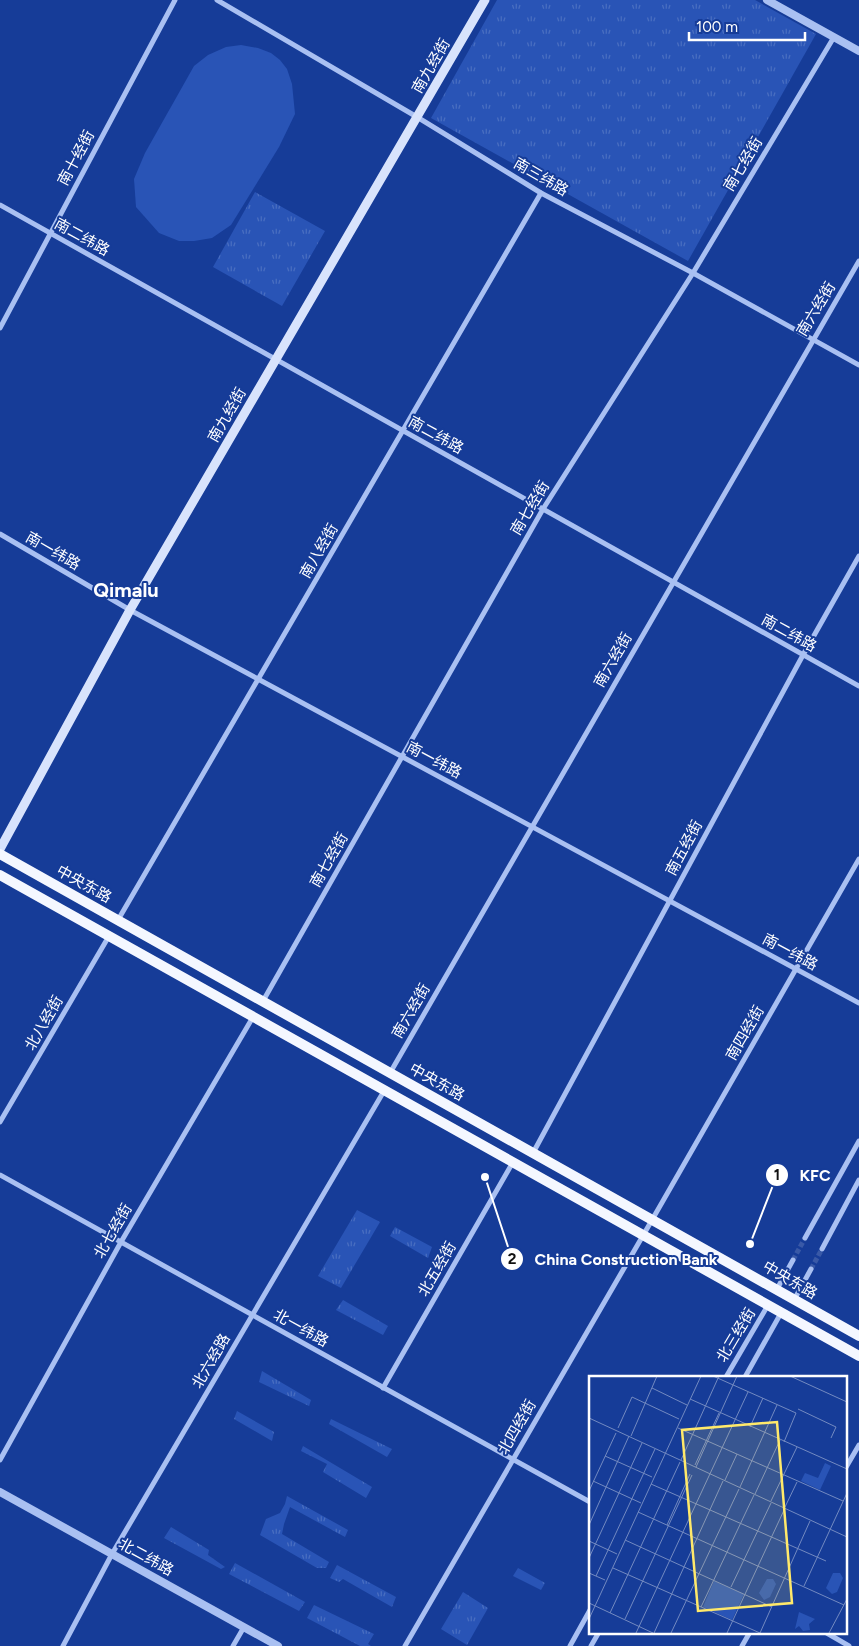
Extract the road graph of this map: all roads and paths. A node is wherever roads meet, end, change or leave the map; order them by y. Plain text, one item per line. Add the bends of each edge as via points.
1 (175, 0) edge
2 (217, 0) edge
3 (485, 0) edge
4 (767, 0) edge
5 (834, 37) junction
6 (859, 51) edge
7 (417, 117) junction
8 (541, 193) junction
9 (0, 205) edge
10 (50, 234) junction
11 (859, 261) edge
12 (693, 273) junction
13 (0, 328) edge
14 (813, 339) junction
15 (275, 360) junction
16 (859, 365) edge
17 (403, 431) junction
18 (543, 509) junction
19 (0, 534) edge
20 (859, 556) edge
21 (672, 582) junction
22 (130, 610) junction
23 (803, 655) junction
24 (259, 680) junction
25 (859, 686) edge
26 (402, 757) junction
27 (533, 828) junction
28 (0, 849) edge
29 (0, 854) edge
30 (859, 859) edge
31 (0, 875) edge
32 (669, 901) junction
33 (118, 920) junction
34 (110, 936) junction
35 (796, 970) junction
36 (263, 1001) junction
37 (859, 1003) edge
38 (253, 1016) junction
39 (390, 1072) junction
40 (385, 1090) junction
41 (0, 1122) edge
42 (859, 1141) edge
43 (533, 1153) junction
44 (513, 1162) junction
45 (0, 1176) edge
46 (859, 1180) edge
47 (652, 1220) junction
48 (644, 1236) junction
49 (805, 1238) tunnel mouth
50 (120, 1242) junction
51 (822, 1249) tunnel mouth
52 (793, 1260) tunnel mouth
53 (811, 1269) tunnel mouth
54 (777, 1289) junction
55 (794, 1300) junction
56 (768, 1305) junction
57 (782, 1313) junction
58 (252, 1315) junction
59 (859, 1336) edge
60 (859, 1356) edge
61 (727, 1376) edge
62 (746, 1376) edge
63 (383, 1388) junction
64 (859, 1445) edge
65 (0, 1460) edge
66 (513, 1460) junction
67 (846, 1467) edge
68 (0, 1492) edge
69 (589, 1501) edge
70 (112, 1554) junction
71 (589, 1612) edge
72 (244, 1627) junction
73 (597, 1634) edge
74 (749, 1634) edge
75 (828, 1634) edge
76 (63, 1646) edge
77 (233, 1646) edge
78 (278, 1646) edge
79 (404, 1646) edge
80 (570, 1646) edge
81 (591, 1646) edge
82 (742, 1646) edge
83 (849, 1646) edge

1 - 10 street, 南十经街
2 - 7 street, 南三纬路
3 - 7 main road, 南九经街
4 - 5 street
5 - 6 street
5 - 12 street, 南七经街
7 - 8 street, 南三纬路
7 - 15 main road, 南九经街
8 - 12 street, 南三纬路
8 - 17 street, 南八经街
9 - 10 street, 南二纬路
10 - 13 street, 南十经街
10 - 15 street, 南二纬路
11 - 14 street, 南六经街
12 - 14 street, 南三纬路
12 - 18 street, 南七经街
14 - 16 street, 南三纬路
14 - 21 street, 南六经街
15 - 17 street, 南二纬路
15 - 22 main road, 南九经街
17 - 18 street, 南二纬路
17 - 24 street, 南八经街
18 - 21 street, 南二纬路
18 - 26 street, 南七经街
19 - 22 street, 南一纬路
20 - 23 street, 南五经街
21 - 23 street, 南二纬路
21 - 27 street, 南六经街
22 - 24 street, 南一纬路
22 - 28 main road, 南九经街
23 - 25 street, 南二纬路
23 - 32 street, 南五经街
24 - 26 street, 南一纬路
24 - 33 street, 南八经街
26 - 27 street, 南一纬路
26 - 36 street, 南七经街
27 - 32 street, 南一纬路
27 - 39 street, 南六经街
29 - 33 main road, 中央东路
30 - 35 street, 南四经街
31 - 34 main road
32 - 35 street, 南一纬路
32 - 43 street, 南五经街
33 - 36 main road, 中央东路
34 - 38 main road
34 - 41 street, 北八经街
35 - 37 street, 南一纬路
35 - 47 street, 南四经街
36 - 39 main road, 中央东路
38 - 40 main road
38 - 50 street, 北七经街
39 - 43 main road, 中央东路
40 - 44 main road
40 - 58 street, 北六经路
42 - 49 street
43 - 47 main road, 中央东路
44 - 48 main road
44 - 63 street, 北五经街
45 - 50 street, 北一纬路
46 - 51 street
47 - 48 street, 北四经街
47 - 54 main road, 中央东路
48 - 56 main road
48 - 66 street, 北四经街
50 - 58 street, 北一纬路
50 - 65 street, 北七经街
52 - 54 street
53 - 55 street
54 - 55 main road, 中央东路
55 - 59 main road, 中央东路
56 - 57 main road
56 - 61 street, 北三经街
57 - 60 main road
57 - 62 street
58 - 63 street, 北一纬路
58 - 70 street, 北六经路
63 - 66 street, 北一纬路
64 - 67 street
66 - 69 street, 北一纬路
66 - 79 street, 北四经街
68 - 70 street, 北二纬路
70 - 72 street, 北二纬路
70 - 76 street, 北六经路
71 - 80 street
72 - 77 street
72 - 78 street, 北二纬路
73 - 81 street
74 - 82 street
75 - 83 street

